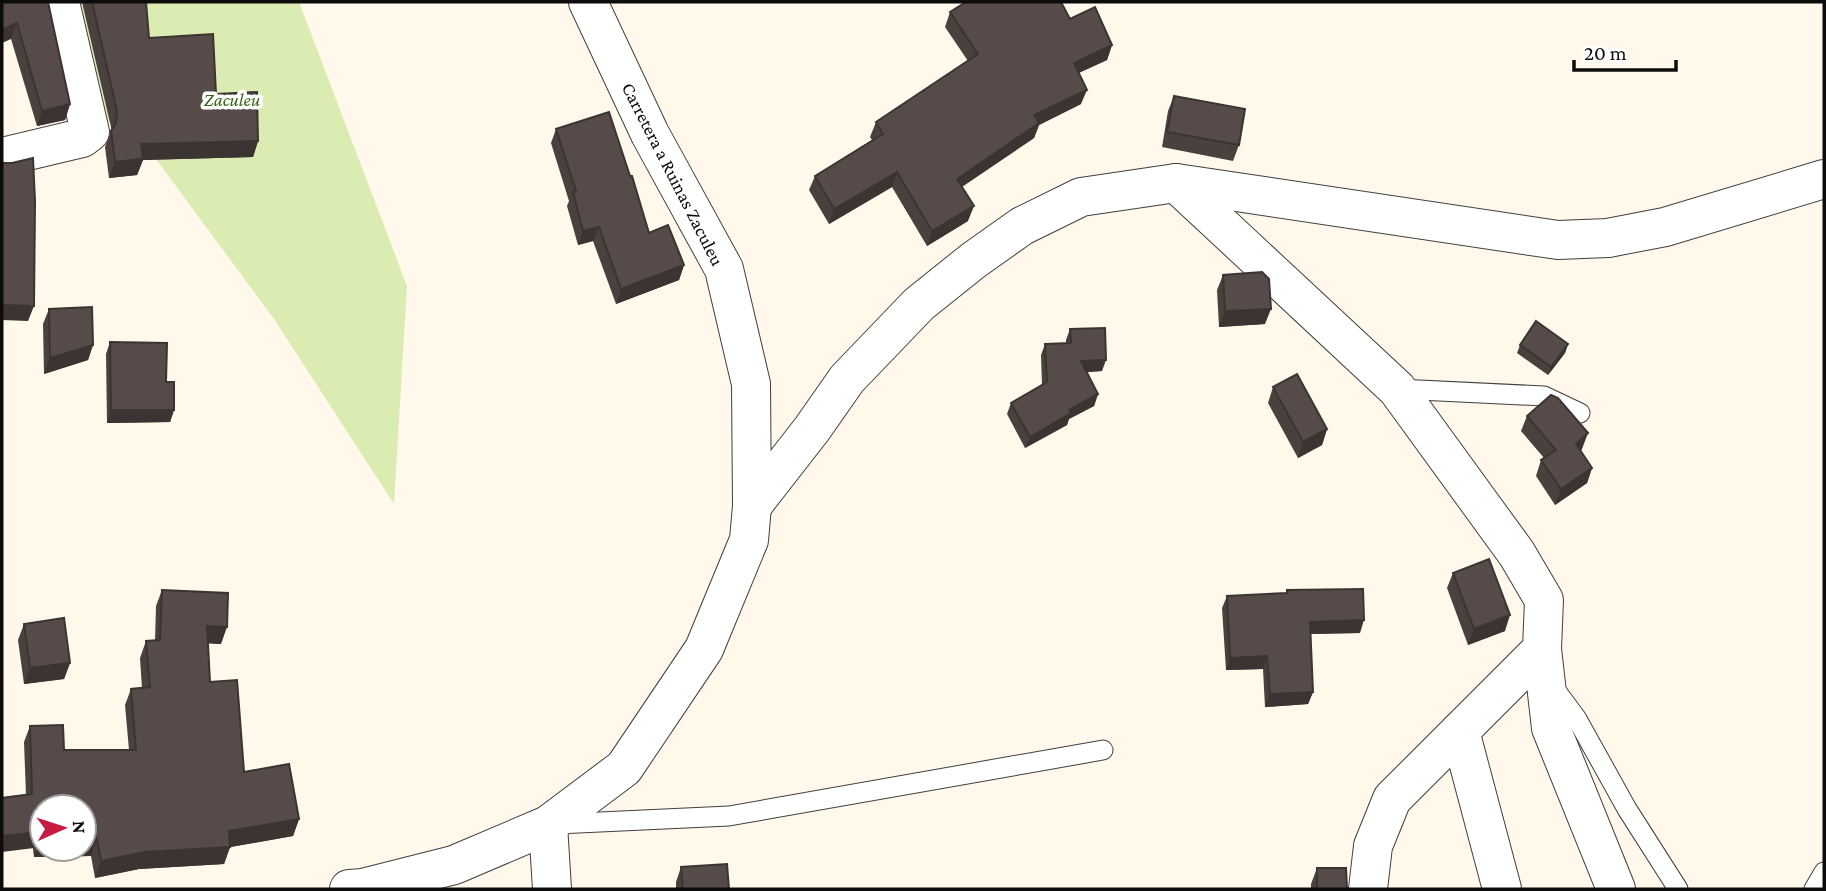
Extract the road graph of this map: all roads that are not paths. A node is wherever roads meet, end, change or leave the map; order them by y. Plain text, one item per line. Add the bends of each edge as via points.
1 (60, 2) edge
2 (587, 2) edge
3 (2, 157) edge
4 (1824, 179) edge
5 (1177, 183) junction
6 (1397, 389) junction
7 (1580, 413) dead end
8 (752, 506) junction
9 (1544, 663) junction
10 (1460, 731) junction
11 (1103, 750) dead end
12 (548, 825) junction
13 (1824, 872) edge
14 (349, 889) edge
15 (552, 889) edge
16 (1368, 889) edge
17 (1502, 889) edge
18 (1616, 889) edge
19 (1678, 889) edge
20 (1814, 889) edge

1 - 3 street via 90,132 82,138
2 - 8 street, Carretera a Ruinas Zaculeu via 650,134 724,270 751,384
4 - 5 street via 1665,227 1608,239 1558,240
5 - 6 street
5 - 8 street via 1081,197 1022,226 974,260 919,304 847,379
6 - 7 lane via 1544,396
6 - 9 street via 1517,554 1544,600
8 - 12 street, Carretera a Ruinas Zaculeu via 749,540 704,649 624,768
9 - 10 street
9 - 18 street via 1551,728
9 - 19 lane
10 - 16 street via 1392,799 1373,846
10 - 17 street
11 - 12 lane via 729,816
12 - 14 street, Carretera a Ruinas Zaculeu via 454,865
12 - 15 street
13 - 20 lane

